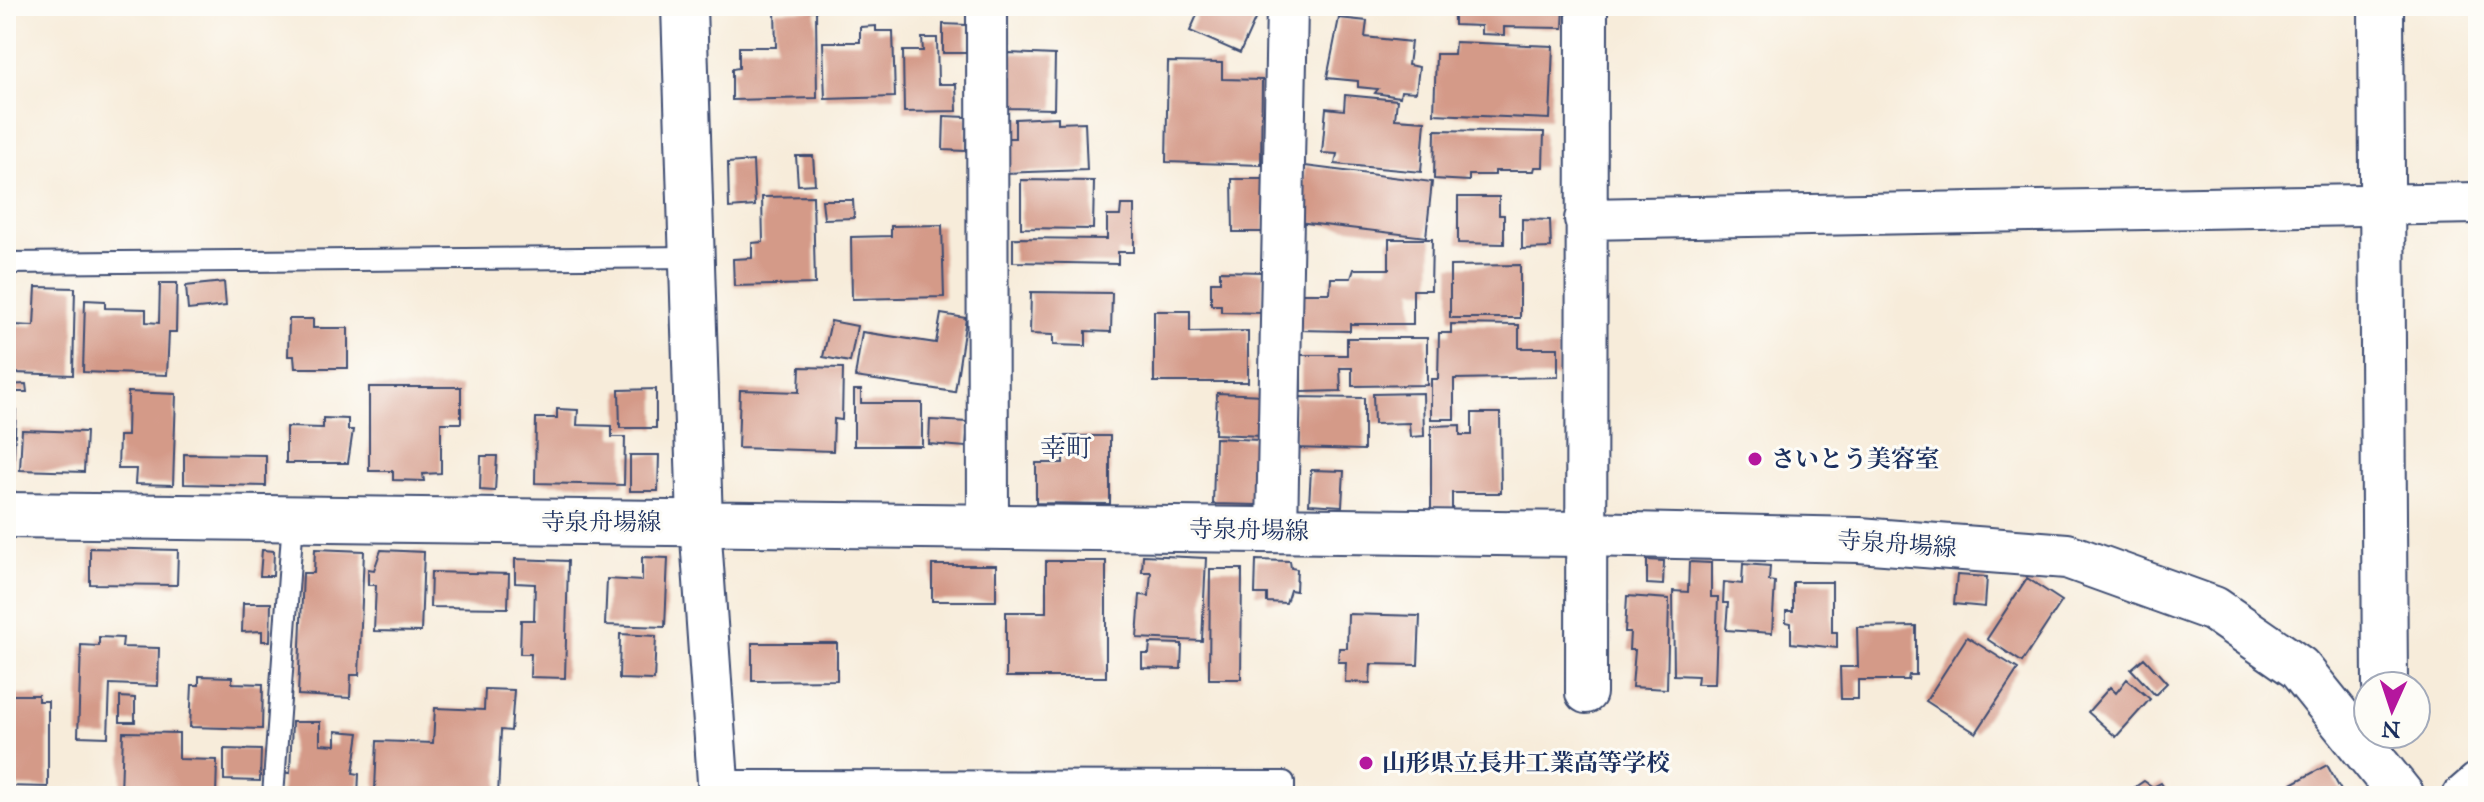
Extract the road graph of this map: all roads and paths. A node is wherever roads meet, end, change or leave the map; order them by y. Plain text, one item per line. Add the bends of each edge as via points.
1 (684, 6) edge
2 (987, 6) edge
3 (1287, 6) edge
4 (1587, 6) edge
5 (2381, 6) edge
6 (2478, 203) edge
7 (2383, 206) junction
8 (1585, 219) junction
9 (692, 257) junction
10 (6, 263) edge
11 (6, 515) edge
12 (293, 520) junction
13 (700, 523) junction
14 (988, 528) junction
15 (1277, 530) junction
16 (1585, 534) junction
17 (2385, 670) edge
18 (1586, 693) dead end
19 (2352, 724) edge
20 (2372, 750) edge
21 (2478, 783) edge
22 (718, 789) edge
23 (1002, 789) edge
24 (1103, 789) edge
25 (1198, 789) edge
26 (273, 796) edge
27 (1284, 796) edge
28 (2402, 796) edge
29 (2463, 796) edge

1 - 9 main road
2 - 14 street
3 - 15 street
4 - 8 street
5 - 7 main road
6 - 7 street
7 - 8 street
7 - 17 main road
8 - 16 street
9 - 10 lane
9 - 13 main road
11 - 12 main road, 寺泉舟場線
12 - 13 main road, 寺泉舟場線
12 - 26 lane
13 - 14 main road, 寺泉舟場線
13 - 22 street
14 - 15 main road, 寺泉舟場線
15 - 16 main road, 寺泉舟場線
16 - 18 street
16 - 19 main road, 寺泉舟場線 via 1859,540 2067,556 2214,609 2299,668
20 - 28 main road, 寺泉舟場線
21 - 29 street
22 - 23 lane
23 - 24 lane
24 - 25 lane
25 - 27 lane via 1284,782

